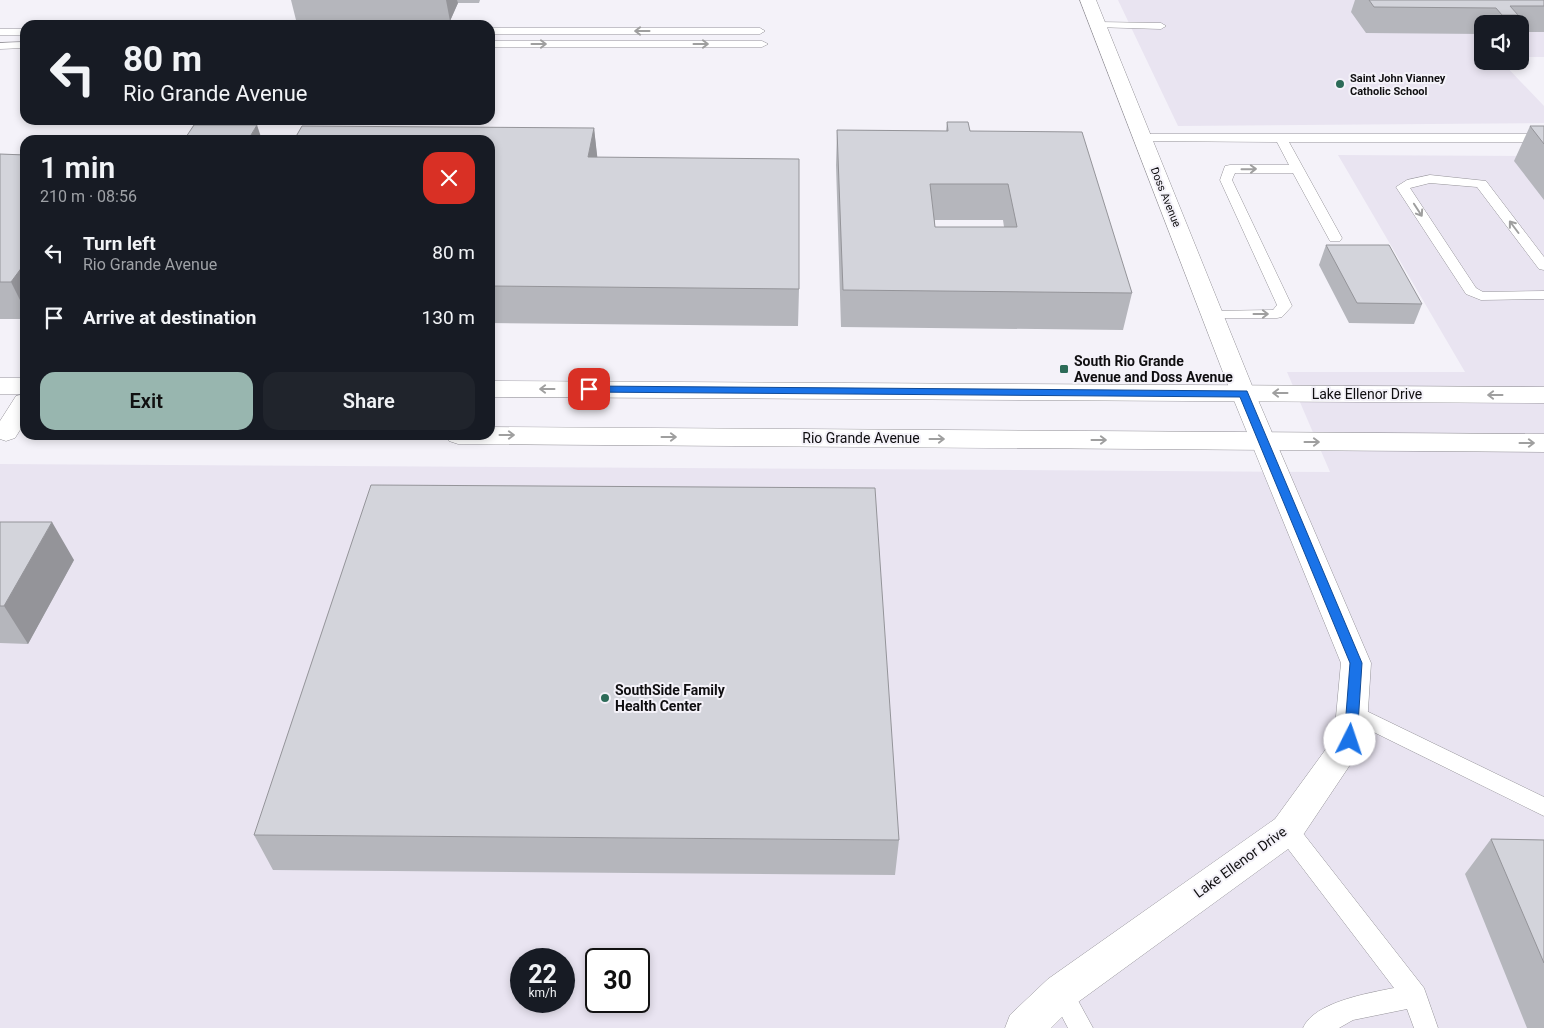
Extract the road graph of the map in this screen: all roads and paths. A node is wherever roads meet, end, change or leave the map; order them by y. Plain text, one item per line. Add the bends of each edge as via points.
1 (1088, 0) edge
2 (1098, 25) junction
3 (1161, 26) dead end
4 (495, 31) edge
5 (760, 31) dead end
6 (0, 32) edge
7 (20, 32) edge
8 (495, 44) edge
9 (762, 44) dead end
10 (0, 46) edge
11 (20, 46) edge
12 (1143, 138) junction
13 (1281, 138) junction
14 (1544, 138) edge
15 (1297, 168) junction
16 (1335, 238) dead end
17 (1544, 266) edge
18 (1544, 295) edge
19 (1212, 314) junction
20 (0, 386) edge
21 (20, 386) edge
22 (495, 389) edge
23 (1243, 393) junction
24 (1544, 395) edge
25 (20, 412) edge
26 (10, 432) edge
27 (495, 435) edge
28 (1264, 442) junction
29 (1544, 444) edge
30 (1352, 712) junction
31 (1544, 806) edge
32 (1287, 830) junction
33 (1061, 992) junction
34 (1415, 996) junction
35 (1024, 1028) edge
36 (1081, 1028) edge
37 (1315, 1028) edge
38 (1426, 1028) edge

1 - 2 street, Doss Avenue
2 - 3 lane
2 - 12 street, Doss Avenue
5 -> 4 lane
6 - 7 lane
8 -> 9 lane
10 - 11 lane
12 - 13 lane
12 - 19 street, Doss Avenue
13 - 14 lane
13 - 15 lane
15 - 16 lane
19 -> 15 lane via 1277,314 1286,306 1226,180 1230,169
17 -> 18 lane via 1481,184 1429,180 1412,181 1403,187 1471,290 1481,296
19 - 23 street, Doss Avenue
20 - 21 street
23 -> 22 street
24 -> 23 street, Lake Ellenor Drive
23 - 28 street, Lake Ellenor Drive
25 - 26 street
27 -> 28 street, Rio Grande Avenue
28 -> 29 street
28 - 30 street, Lake Ellenor Drive via 1356,663
30 - 31 lane
30 - 32 street, Lake Ellenor Drive via 1350,740
32 - 33 street, Lake Ellenor Drive
32 - 34 lane
33 - 35 street, Lake Ellenor Drive
33 - 36 lane
34 - 37 lane via 1349,1009
34 - 38 lane

